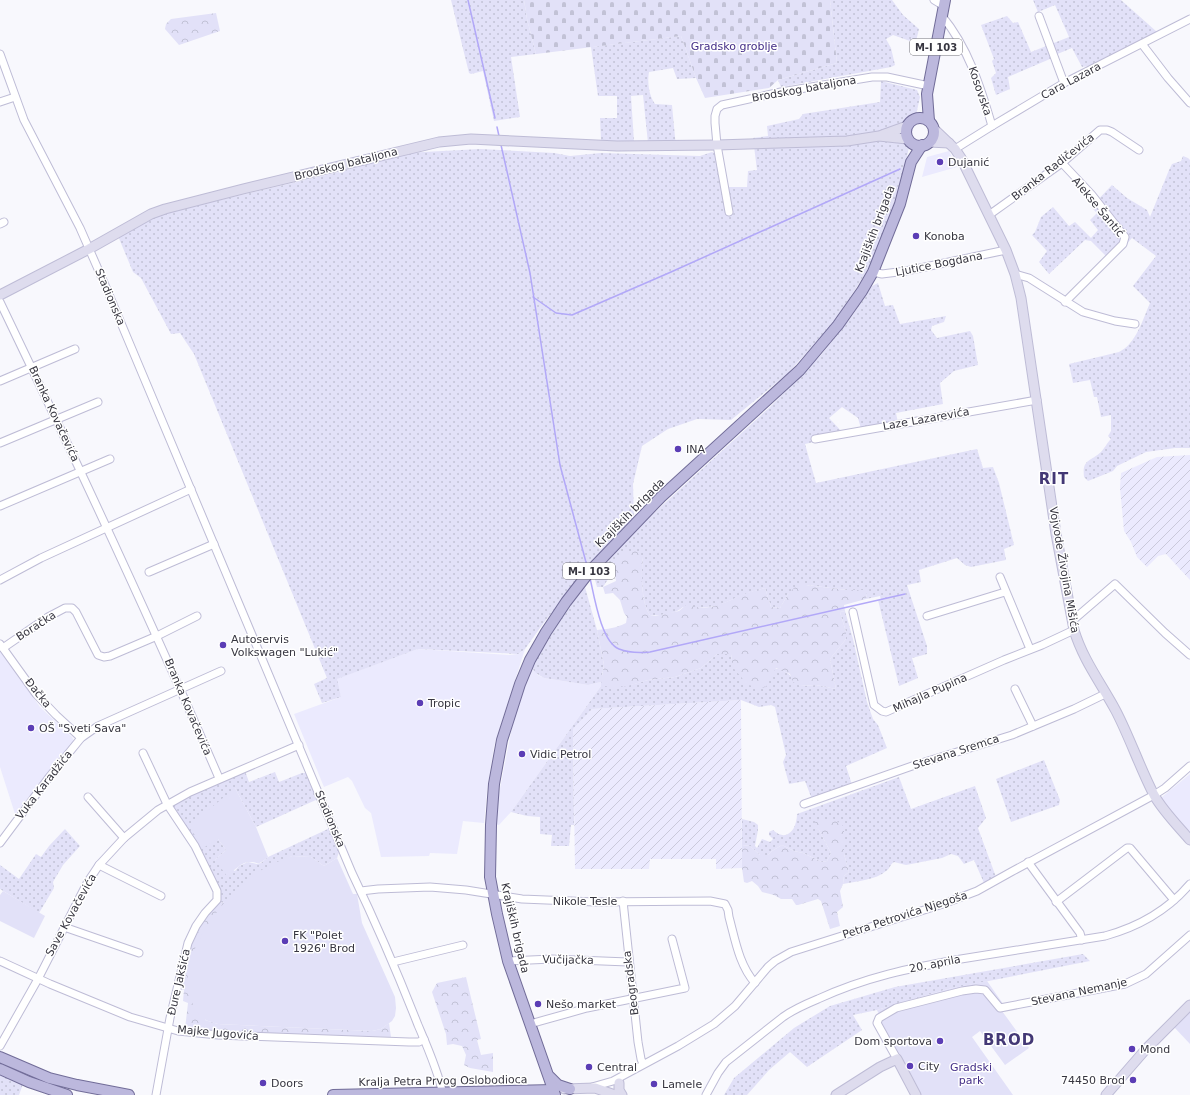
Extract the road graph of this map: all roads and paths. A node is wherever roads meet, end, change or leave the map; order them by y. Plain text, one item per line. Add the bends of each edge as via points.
1 (934, 0) edge
2 (944, 7) edge
3 (1039, 16) dead end
4 (1190, 19) edge
5 (1142, 44) junction
6 (0, 54) edge
7 (1064, 83) junction
8 (928, 90) junction
9 (15, 97) junction
10 (0, 102) edge
11 (1190, 103) edge
12 (910, 122) junction
13 (931, 125) junction
14 (992, 126) junction
15 (879, 136) junction
16 (908, 140) junction
17 (926, 144) junction
18 (717, 145) junction
19 (952, 146) junction
20 (1139, 150) dead end
21 (911, 162) junction
22 (1062, 163) junction
23 (729, 212) dead end
24 (989, 215) junction
25 (89, 249) junction
26 (1006, 250) junction
27 (873, 272) junction
28 (1015, 274) junction
29 (0, 295) edge
30 (0, 302) edge
31 (1065, 302) junction
32 (1135, 324) dead end
33 (75, 349) dead end
34 (32, 367) junction
35 (0, 381) edge
36 (1037, 400) junction
37 (98, 402) dead end
38 (56, 418) junction
39 (815, 439) dead end
40 (0, 443) edge
41 (110, 459) dead end
42 (81, 471) junction
43 (191, 489) junction
44 (0, 506) edge
45 (107, 527) junction
46 (214, 544) junction
47 (149, 572) dead end
48 (1000, 577) dead end
49 (0, 580) edge
50 (1005, 592) junction
51 (853, 612) dead end
52 (197, 616) dead end
53 (927, 616) dead end
54 (1073, 625) junction
55 (158, 636) junction
56 (2, 646) edge
57 (1030, 649) junction
58 (1190, 655) edge
59 (221, 671) dead end
60 (180, 689) junction
61 (1015, 689) dead end
62 (1105, 694) junction
63 (1033, 726) junction
64 (81, 738) junction
65 (299, 746) junction
66 (143, 753) dead end
67 (1190, 766) edge
68 (219, 778) junction
69 (1154, 795) junction
70 (88, 797) dead end
71 (167, 804) junction
72 (804, 804) dead end
73 (124, 838) junction
74 (1190, 840) edge
75 (0, 843) edge
76 (1028, 862) junction
77 (99, 865) junction
78 (1190, 884) edge
79 (361, 891) junction
80 (493, 894) junction
81 (161, 896) dead end
82 (1174, 900) junction
83 (623, 901) junction
84 (1056, 902) junction
85 (64, 927) junction
86 (1190, 935) edge
87 (672, 939) dead end
88 (1082, 940) junction
89 (463, 946) dead end
90 (139, 953) dead end
91 (0, 961) edge
92 (508, 961) junction
93 (393, 962) junction
94 (628, 962) junction
95 (38, 979) junction
96 (755, 983) junction
97 (633, 998) junction
98 (1190, 1005) edge
99 (530, 1024) junction
100 (168, 1028) junction
101 (424, 1038) junction
102 (0, 1046) edge
103 (0, 1056) edge
104 (897, 1059) junction
105 (643, 1064) junction
106 (0, 1069) edge
107 (546, 1070) junction
108 (616, 1082) junction
109 (586, 1088) junction
110 (529, 1091) junction
111 (554, 1093) edge
112 (442, 1094) edge
113 (572, 1094) edge
114 (613, 1094) edge
115 (66, 1095) edge
116 (129, 1095) edge
117 (156, 1095) edge
118 (333, 1095) edge
119 (622, 1095) edge
120 (706, 1095) edge
121 (836, 1095) edge
122 (916, 1095) edge
123 (1106, 1095) edge

1 - 2 street
2 - 8 main road, M-I 103
2 - 14 street, Kosovska via 971,64
3 - 7 street
4 - 5 street, Cara Lazara
5 - 7 street, Cara Lazara
5 - 11 street
6 - 9 street, Stadionska
7 - 14 street, Cara Lazara
8 - 12 main road, M-I 103 via 919,111
8 - 13 main road, M-I 103
8 - 18 street, Brodskog bataljona via 887,77 872,77 727,104 717,109 715,116
9 - 10 street
9 - 25 street, Stadionska
12 - 13 main road via 924,118
12 - 15 street, Brodskog bataljona
12 - 16 main road, M-I 103 via 906,134
13 - 17 main road, M-I 103 via 933,135
13 - 19 street, Vojvode Živojina Mišića
14 - 19 street, Cara Lazara
15 - 16 street, Brodskog bataljona
15 - 18 street, Brodskog bataljona via 847,141
16 - 17 main road via 915,145
16 - 21 main road, Krajiških brigada / M-I 103
17 - 19 street
17 - 21 main road, Krajiških brigada / M-I 103
18 - 23 street, Brodskog bataljona
18 - 25 street, Brodskog bataljona via 617,146 471,139 423,144 165,209 150,214
19 - 24 street, Vojvode Živojina Mišića
20 - 22 street, Branka Radičevića via 1112,132 1100,130
21 - 27 main road, Krajiških brigada / M-I 103 via 900,204
22 - 24 street, Branka Radičevića
22 - 31 street, Alekse Šantić via 1125,237 1123,244
24 - 26 street, Vojvode Živojina Mišića
25 - 29 street, Brodskog bataljona
25 - 43 street, Stadionska
26 - 27 street, Ljutice Bogdana via 906,271 882,274
26 - 28 street, Vojvode Živojina Mišića
27 - 80 main road, Krajiških brigada / M-I 103 via 838,325 800,370 640,518 581,581 546,632 520,684 500,751 491,816 490,864
28 - 31 street via 1029,278
28 - 36 street, Vojvode Živojina Mišića
30 - 34 street, Branka Kovačevića
31 - 32 street via 1083,312
33 - 34 street
34 - 35 street
34 - 38 street, Branka Kovačevića
36 - 39 street, Laze Lazarevića
36 - 54 street, Vojvode Živojina Mišića via 1056,534
37 - 38 street
38 - 40 street
38 - 42 street, Branka Kovačevića
41 - 42 street
42 - 44 street
42 - 45 street, Branka Kovačevića
43 - 45 street
43 - 46 street, Stadionska
45 - 49 street
45 - 55 street, Branka Kovačevića
46 - 47 street
46 - 65 street, Stadionska
48 - 50 street
50 - 53 street
50 - 57 street
51 - 57 street, Mihajla Pupina via 874,705 886,712
52 - 55 street
54 - 57 street, Mihajla Pupina via 1042,645
54 - 58 street, Mihajla Pupina via 1115,584
54 - 62 street, Vojvode Živojina Mišića via 1085,660
55 - 56 street, Boračka via 104,657 98,655 76,612 72,608 65,608
55 - 60 street, Branka Kovačevića
56 - 64 street, Đačka via 36,694
59 - 60 street, Vuka Karadžića
60 - 64 street, Vuka Karadžića via 98,726
60 - 68 street, Branka Kovačevića
61 - 63 street
62 - 63 street, Stevana Sremca
62 - 69 street, Vojvode Živojina Mišića via 1126,730
63 - 72 street, Stevana Sremca
64 - 75 street, Vuka Karadžića
65 - 68 street, Save Kovačevića
65 - 79 street, Stadionska
66 - 71 street
67 - 69 street, Petra Petrovića Njegoša
68 - 71 street, Save Kovačevića
69 - 74 street, Vojvode Živojina Mišića
69 - 76 street, Petra Petrovića Njegoša
70 - 73 street
71 - 73 street, Save Kovačevića
71 - 100 street, Đure Jakšića via 195,846 216,891 217,900 196,926 188,943
73 - 77 street, Save Kovačevića
76 - 84 street
76 - 96 street, Petra Petrovića Njegoša via 964,896 791,952 775,961
77 - 81 street
77 - 85 street, Save Kovačevića
78 - 82 street, 20. aprila
79 - 80 street, Nikole Tesle via 430,887
79 - 93 street, Stadionska
80 - 83 street, Nikole Tesle via 522,899
80 - 92 main road, Krajiških brigada / M-I 103
82 - 84 street via 1130,848 1127,848
82 - 88 street, 20. aprila via 1164,909 1131,928
83 - 94 street, Beogradska
83 - 96 street, Nikole Tesle via 710,901 725,904 741,960
84 - 88 street via 1080,933
85 - 90 street
85 - 95 street, Save Kovačevića
86 - 104 street, Stevana Nemanje via 1146,974 1114,986 1000,1008 985,990 976,989 896,1008 879,1018 877,1023
87 - 97 street via 685,988
88 - 120 street, 20. aprila via 927,965 845,987 783,1017 726,1062
89 - 93 street
91 - 95 street, Majke Jugovića
92 - 94 street, Vučijačka via 552,959
92 - 99 main road, Krajiških brigada / M-I 103
93 - 101 street, Stadionska
94 - 97 street, Beogradska
95 - 100 street, Majke Jugovića via 130,1017
95 - 102 street, Save Kovačevića
96 - 105 street, Petra Petrovića Njegoša via 735,1006 714,1024
97 - 99 street via 581,1009
97 - 105 street, Beogradska via 640,1059
98 - 123 street via 1146,1049
99 - 107 main road, Krajiških brigada / M-I 103
100 - 101 street, Majke Jugovića via 218,1035 410,1042 419,1042
100 - 117 street, Đure Jakšića
101 - 112 street, Stadionska
103 - 116 main road via 49,1078
104 - 121 street
104 - 122 street
105 - 108 street, Petra Petrovića Njegoša
106 - 115 main road
107 - 110 main road via 543,1080
107 - 111 main road, Krajiških brigada / M-I 103
107 - 113 main road via 558,1085
108 - 109 street
108 - 114 street, Petra Petrovića Njegoša
108 - 119 street
109 - 113 street
109 - 114 street
110 - 111 main road, Kralja Petra Prvog Oslobodioca
110 - 112 main road, Kralja Petra Prvog Oslobodioca
111 - 113 street
112 - 118 main road, Kralja Petra Prvog Oslobodioca
113 - 114 street

